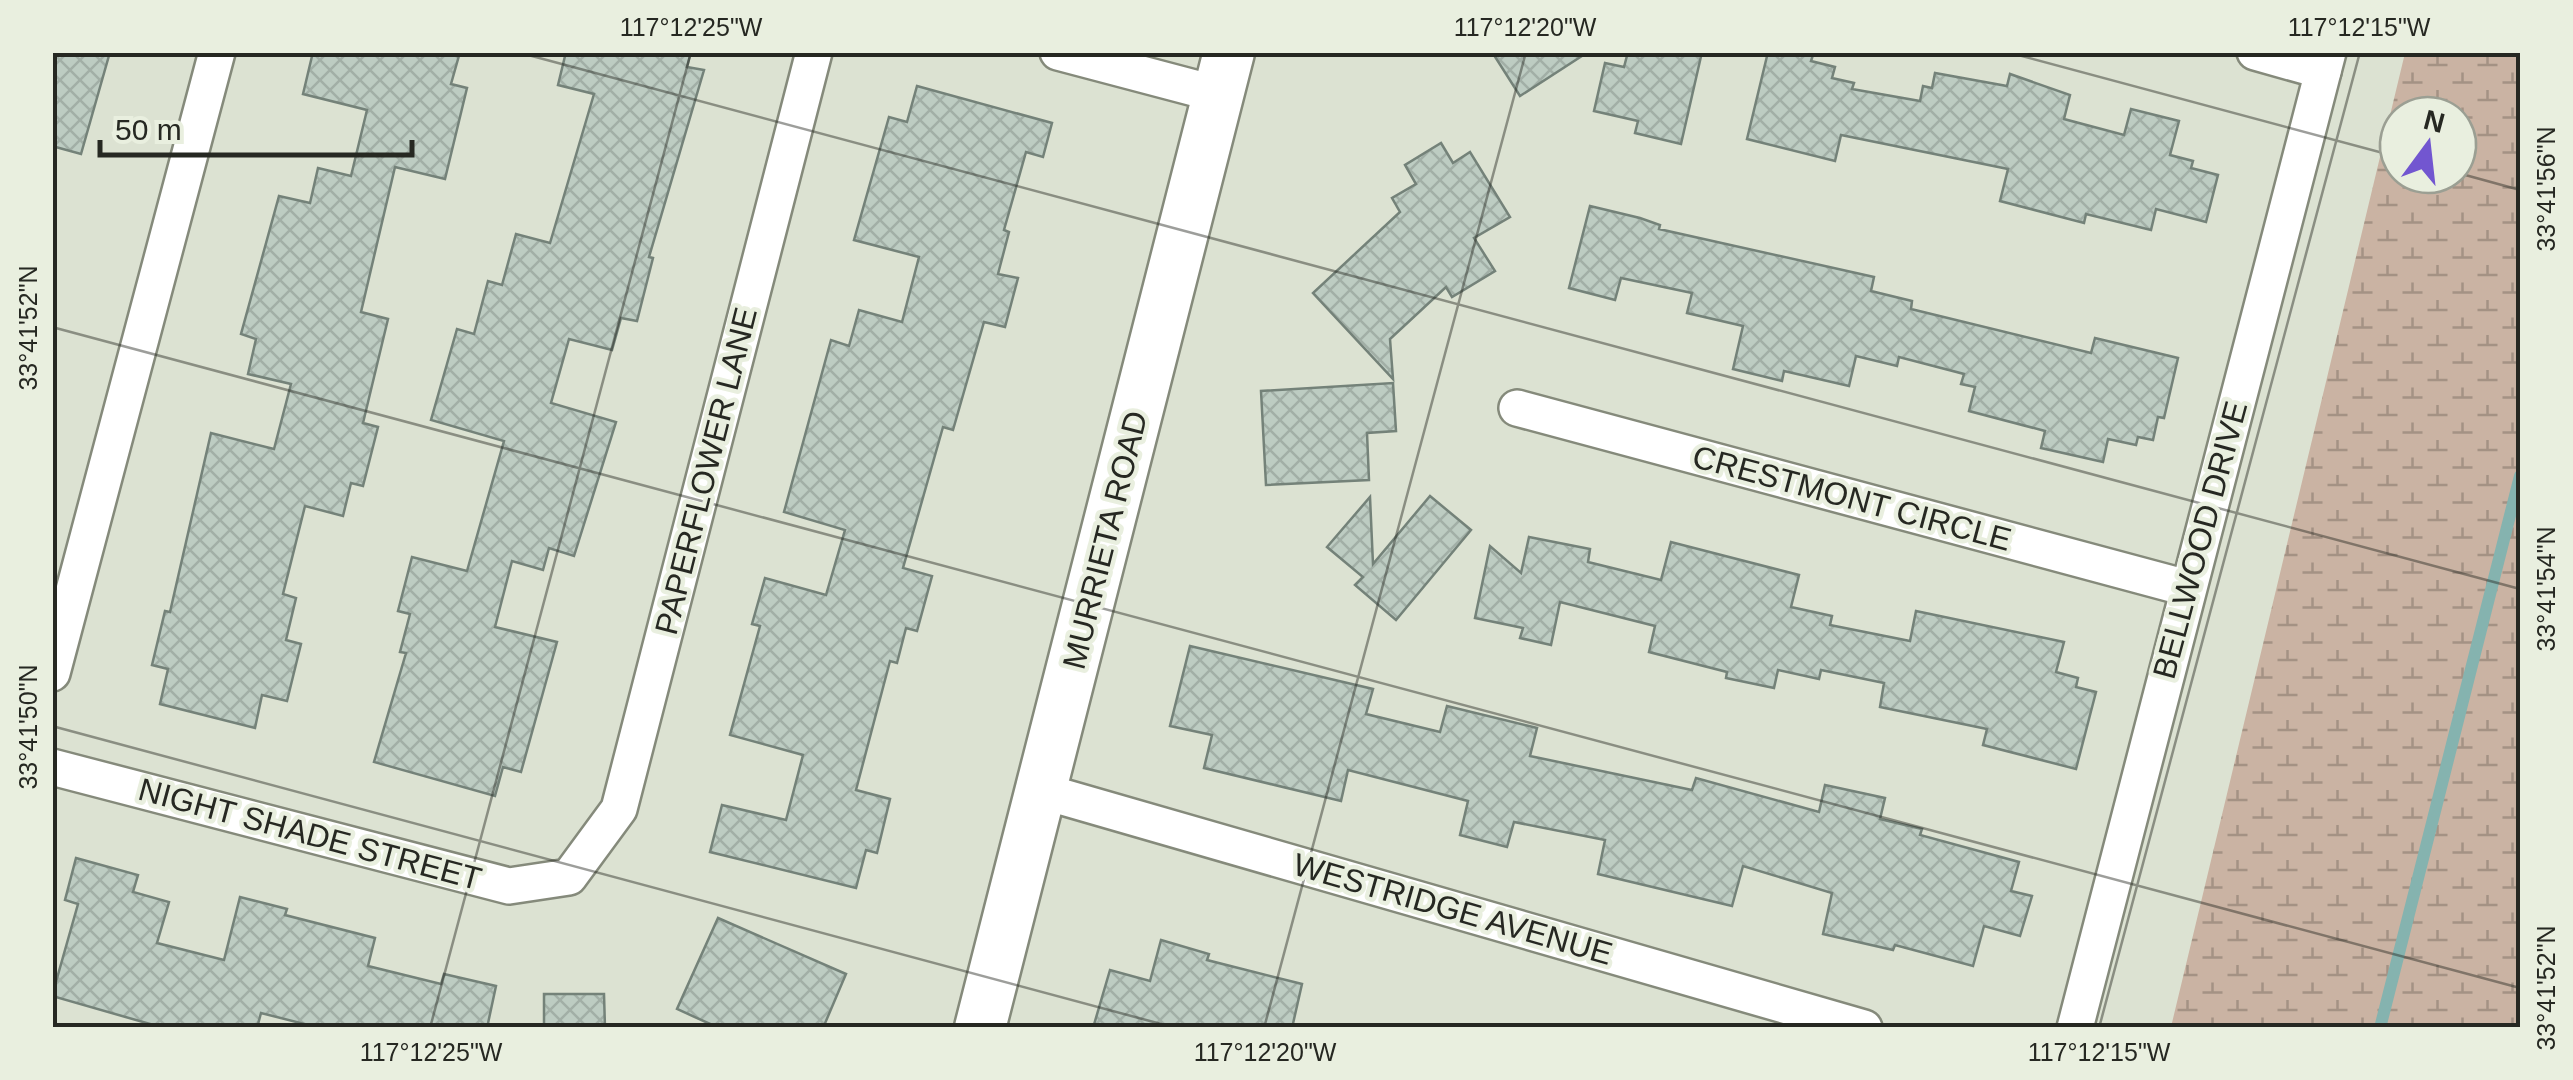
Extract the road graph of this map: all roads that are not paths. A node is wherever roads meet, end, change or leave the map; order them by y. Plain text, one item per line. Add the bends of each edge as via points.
1 (217, 52) edge
2 (814, 52) edge
3 (1058, 52) edge
4 (2255, 52) edge
5 (2325, 62) edge
6 (1223, 74) edge
7 (1517, 408) dead end
8 (2187, 588) junction
9 (52, 673) edge
10 (52, 767) edge
11 (1042, 790) junction
12 (570, 876) joint
13 (980, 1028) edge
14 (1864, 1028) edge
15 (2076, 1028) edge

1 - 9 street
2 - 12 street, PAPERFLOWER LANE via 619,810
3 - 6 street
4 - 5 street
5 - 8 street, BELLWOOD DRIVE
6 - 11 main road, MURRIETA ROAD
7 - 8 street, CRESTMONT CIRCLE
8 - 15 street, BELLWOOD DRIVE
10 - 12 street, NIGHT SHADE STREET via 508,886
11 - 13 main road, MURRIETA ROAD
11 - 14 street, WESTRIDGE AVENUE

